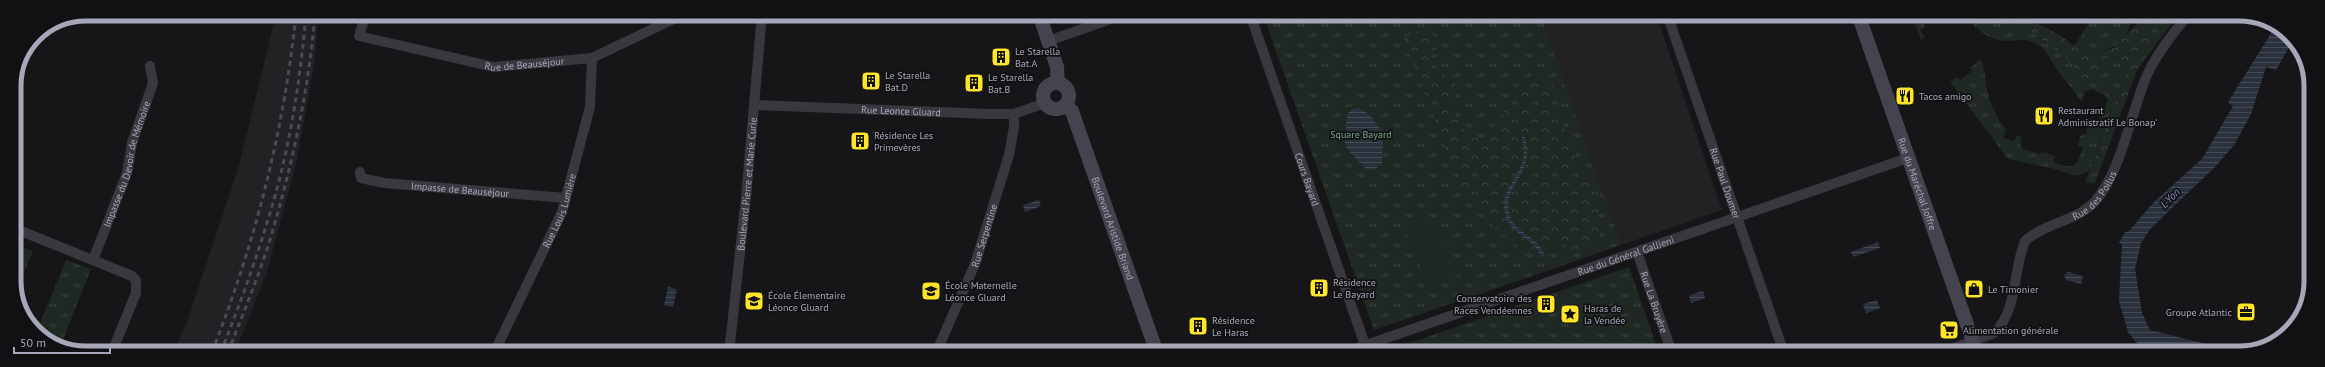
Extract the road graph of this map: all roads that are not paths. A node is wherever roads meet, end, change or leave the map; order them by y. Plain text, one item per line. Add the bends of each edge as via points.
1 (364, 21) edge
2 (669, 21) edge
3 (761, 21) edge
4 (1041, 21) edge
5 (1105, 21) edge
6 (1252, 21) edge
7 (1669, 21) edge
8 (1860, 21) edge
9 (2183, 21) edge
10 (1048, 41) junction
11 (592, 58) junction
12 (150, 66) dead end
13 (1058, 83) junction
14 (1045, 103) junction
15 (755, 105) junction
16 (1065, 106) junction
17 (1014, 114) junction
18 (1908, 158) junction
19 (360, 172) dead end
20 (566, 198) junction
21 (1737, 217) junction
22 (21, 231) edge
23 (1637, 252) junction
24 (93, 260) junction
25 (1365, 345) joint
26 (114, 346) edge
27 (497, 346) edge
28 (730, 346) edge
29 (939, 346) edge
30 (1155, 346) edge
31 (1670, 346) edge
32 (1782, 346) edge
33 (1975, 346) edge
34 (1976, 346) edge

1 - 11 street, Rue de Beauséjour via 359,36 494,67
2 - 11 street, Rue de Beauséjour
3 - 15 street, Boulevard Pierre et Marie Curie
4 - 10 main road
5 - 10 street
6 - 25 street, Cours Bayard
7 - 21 street, Rue Paul Doumer
8 - 18 main road, Rue du Maréchal Joffre
9 - 34 street, Rue des Poilus via 2168,39 2148,74 2114,168 2098,198 2077,213 2025,241 2006,314 2000,327
10 - 13 main road via 1057,67
11 - 20 street, Rue Louis Lumière via 590,107
12 - 24 street, Impasse du Devoir de Mémoire via 153,83 132,143 127,173
13 - 14 main road via 1053,83 1045,90
13 - 16 main road via 1068,89 1070,95
14 - 16 main road via 1052,108 1059,109
14 - 17 street, Rue Leonce Gluard
15 - 17 street, Rue Leonce Gluard
15 - 28 street, Boulevard Pierre et Marie Curie
16 - 30 main road, Boulevard Aristide Briand via 1072,111
17 - 29 street, Rue Serpentine via 1009,155 975,264
18 - 21 street, Rue du Général Gallieni
18 - 33 main road, Rue du Maréchal Joffre
19 - 20 street, Impasse de Beauséjour via 361,178 384,183
20 - 27 street, Rue Louis Lumière via 552,236
21 - 23 street, Rue du Général Gallieni
21 - 32 street, Rue Paul Doumer
22 - 24 street
23 - 25 street, Rue du Général Gallieni
23 - 31 street, Rue La Bruyère
24 - 26 street via 132,276 138,285

